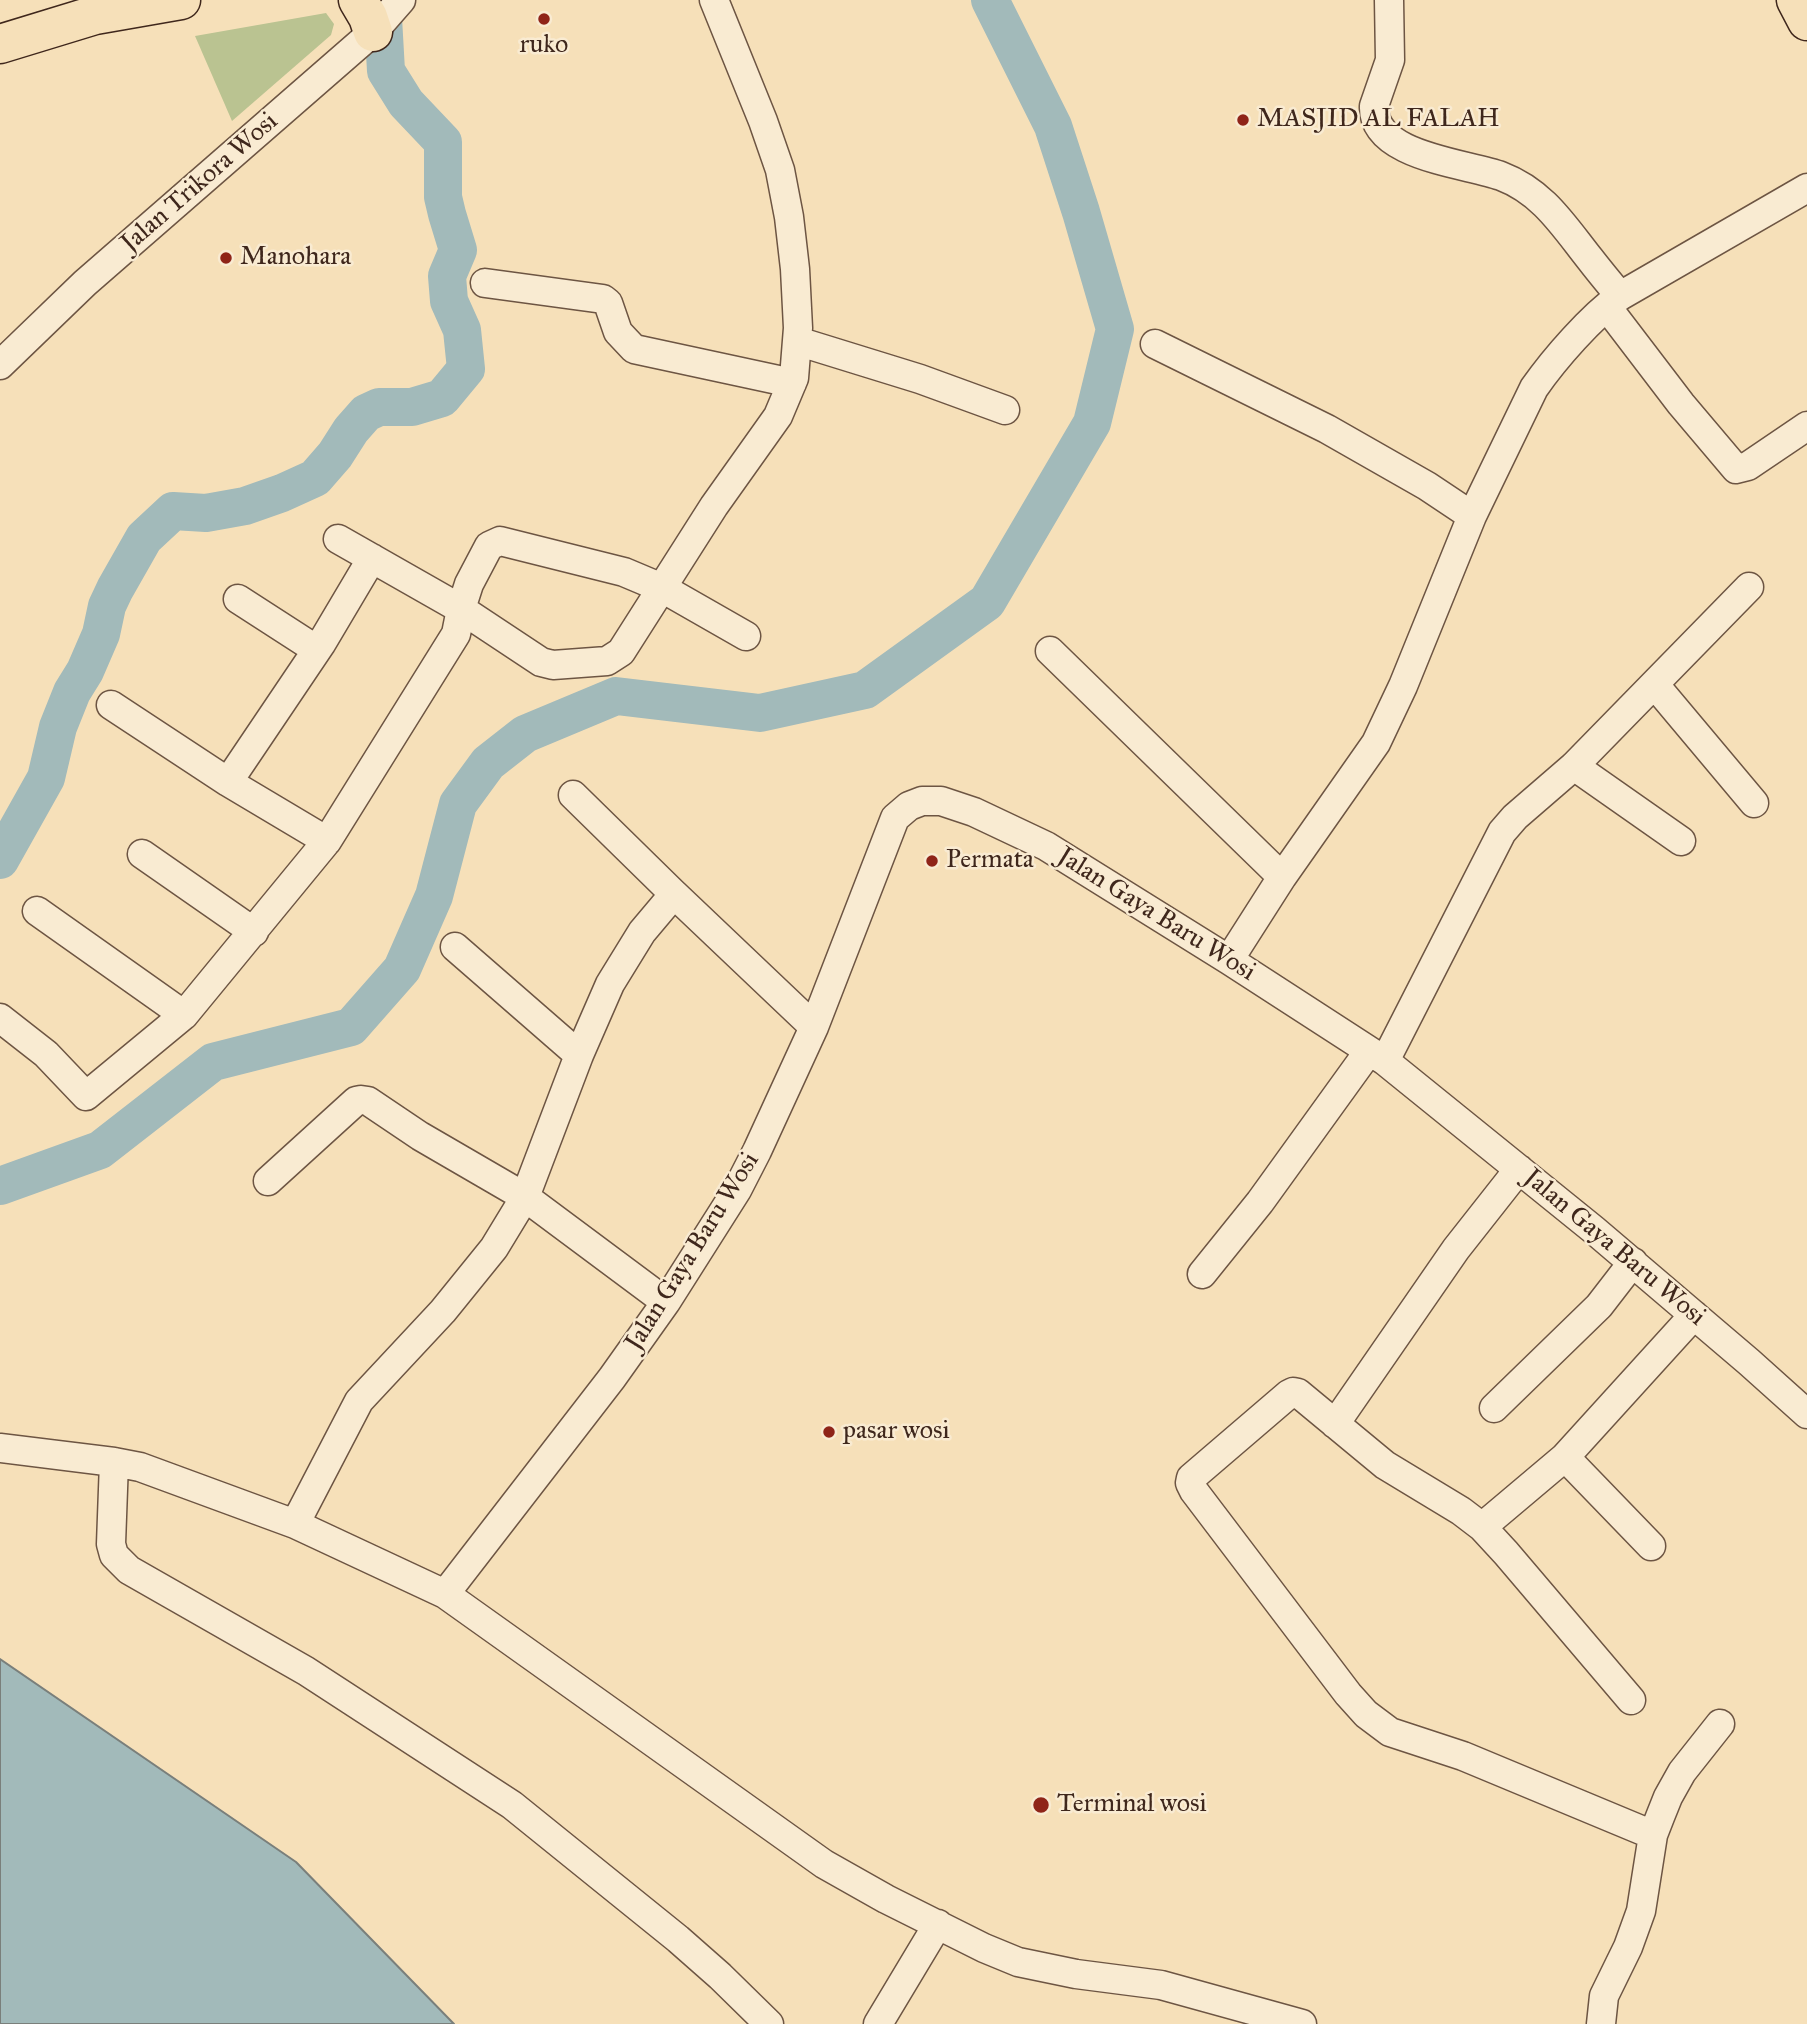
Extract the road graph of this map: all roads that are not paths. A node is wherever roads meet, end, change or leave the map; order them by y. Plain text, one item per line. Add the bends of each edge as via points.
1 (181, 0) edge
2 (401, 0) edge
3 (714, 0) edge
4 (1390, 0) edge
5 (1796, 0) edge
6 (365, 16) edge
7 (1807, 21) edge
8 (0, 44) edge
9 (1807, 188) edge
10 (485, 283) dead end
11 (1614, 301) junction
12 (797, 341) junction
13 (1156, 344) dead end
14 (0, 365) edge
15 (792, 383) junction
16 (1005, 410) dead end
17 (1807, 426) edge
18 (1472, 516) junction
19 (338, 539) dead end
20 (372, 558) junction
21 (1749, 587) dead end
22 (662, 588) junction
23 (238, 599) dead end
24 (461, 609) junction
25 (746, 636) dead end
26 (317, 650) junction
27 (1050, 651) dead end
28 (1655, 685) junction
29 (111, 705) dead end
30 (1574, 766) junction
31 (228, 782) junction
32 (573, 795) dead end
33 (1754, 803) dead end
34 (327, 841) junction
35 (1681, 841) dead end
36 (142, 854) dead end
37 (1282, 877) junction
38 (674, 894) junction
39 (37, 911) dead end
40 (254, 932) junction
41 (455, 947) dead end
42 (1229, 960) junction
43 (184, 1015) junction
44 (0, 1018) edge
45 (814, 1027) junction
46 (579, 1055) junction
47 (1377, 1056) junction
48 (1519, 1169) junction
49 (268, 1181) dead end
50 (524, 1197) junction
51 (1633, 1262) junction
52 (1202, 1274) dead end
53 (666, 1302) junction
54 (1694, 1315) junction
55 (1494, 1408) dead end
56 (1807, 1414) edge
57 (1335, 1424) junction
58 (0, 1448) edge
59 (1565, 1457) junction
60 (114, 1462) junction
61 (295, 1524) junction
62 (1482, 1527) junction
63 (1651, 1546) dead end
64 (445, 1594) junction
65 (1631, 1700) dead end
66 (1720, 1724) dead end
67 (1654, 1835) junction
68 (938, 1924) junction
69 (769, 2024) edge
70 (878, 2024) edge
71 (1302, 2024) edge
72 (1601, 2024) edge

1 - 8 highway via 95,15
2 - 6 street, Jalan Trikora Wosi
3 - 12 street via 780,170 795,270
4 - 11 street via 1390,60 1374,106 1380,130 1413,151 1501,176 1531,193 1555,213
5 - 7 highway
6 - 14 street, Jalan Trikora Wosi
9 - 11 street
10 - 15 street via 603,299 618,331 634,349
11 - 17 street via 1681,404 1736,469 1748,466
11 - 18 street via 1559,355 1534,388
12 - 15 street
12 - 16 street
13 - 18 street via 1318,424
15 - 22 street via 778,416
18 - 37 street via 1376,744
19 - 20 street
20 - 24 street
20 - 26 street
21 - 28 street
22 - 24 street via 624,572 499,541 489,546
22 - 24 street via 621,652 607,661 546,664
22 - 25 street
23 - 26 street
24 - 34 street via 456,634
26 - 31 street
27 - 37 street
28 - 30 street
28 - 33 street
29 - 31 street
30 - 35 street
30 - 47 street via 1502,832
31 - 34 street
32 - 38 street
34 - 40 street
36 - 40 street
37 - 42 street
38 - 45 street
38 - 46 street via 642,932 617,973
39 - 43 street
40 - 43 street
41 - 46 street
42 - 45 street, Jalan Gaya Baru Wosi via 1046,846 974,812 941,801 922,801 899,813 890,828
42 - 47 street, Jalan Gaya Baru Wosi
43 - 44 street via 86,1096 46,1054
45 - 53 street, Jalan Gaya Baru Wosi via 747,1172
46 - 50 street
47 - 48 street, Jalan Gaya Baru Wosi
47 - 52 street
48 - 51 street, Jalan Gaya Baru Wosi
48 - 57 street via 1456,1249
49 - 50 street via 361,1100
50 - 53 street
50 - 61 street via 494,1248 359,1401
51 - 54 street, Jalan Gaya Baru Wosi
51 - 55 street via 1599,1306
53 - 64 street, Jalan Gaya Baru Wosi
54 - 56 street, Jalan Gaya Baru Wosi
54 - 59 street
57 - 62 street via 1385,1465
57 - 67 street via 1293,1392 1193,1475 1191,1486 1348,1694 1378,1724
58 - 60 street
59 - 62 street
59 - 63 street
60 - 61 street via 140,1467
60 - 69 street via 111,1544 114,1555 130,1570 306,1671 512,1805 678,1939
61 - 64 street
62 - 65 street
64 - 68 street via 815,1858
66 - 67 street via 1682,1772
67 - 72 street via 1641,1912 1604,1996
68 - 70 street
68 - 71 street via 1018,1962 1161,1985

